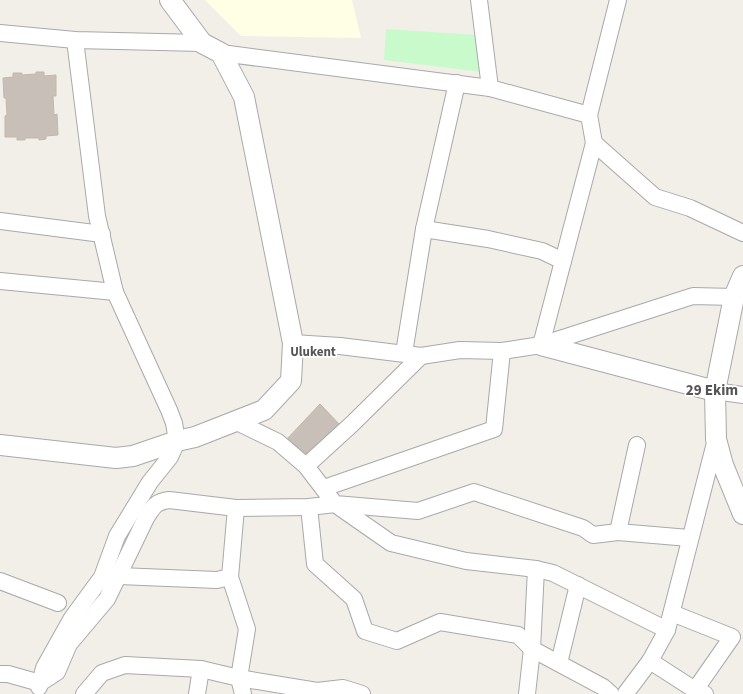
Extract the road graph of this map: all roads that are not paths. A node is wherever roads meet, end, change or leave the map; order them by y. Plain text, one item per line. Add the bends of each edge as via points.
1 (170, 0) edge
2 (479, 0) edge
3 (618, 0) edge
4 (0, 33) edge
5 (75, 40) junction
6 (202, 43) junction
7 (221, 53) junction
8 (457, 84) junction
9 (490, 88) junction
10 (589, 115) junction
11 (594, 142) junction
12 (0, 221) edge
13 (424, 229) junction
14 (743, 233) edge
15 (102, 234) junction
16 (563, 261) junction
17 (743, 276) edge
18 (0, 281) edge
19 (116, 292) junction
20 (734, 297) junction
21 (293, 343) junction
22 (541, 345) junction
23 (502, 351) junction
24 (404, 353) junction
25 (421, 356) junction
26 (715, 390) junction
27 (743, 395) edge
28 (236, 421) junction
29 (716, 439) junction
30 (177, 441) junction
31 (0, 445) edge
32 (637, 445) dead end
33 (306, 466) junction
34 (324, 488) junction
35 (336, 504) junction
36 (309, 507) junction
37 (236, 508) junction
38 (743, 514) edge
39 (618, 532) junction
40 (689, 538) junction
41 (536, 569) junction
42 (119, 576) junction
43 (230, 577) junction
44 (0, 581) edge
45 (578, 585) junction
46 (58, 603) dead end
47 (672, 613) junction
48 (666, 630) junction
49 (532, 649) junction
50 (650, 662) junction
51 (559, 663) junction
52 (201, 669) junction
53 (0, 674) edge
54 (239, 678) junction
55 (38, 689) edge
56 (700, 692) edge
57 (84, 694) edge
58 (197, 694) edge
59 (243, 694) edge
60 (362, 694) edge
61 (528, 694) edge
62 (618, 694) edge

1 - 6 street
2 - 9 street
3 - 10 street
4 - 5 street
5 - 6 street
5 - 15 street via 97,216
6 - 7 street
7 - 8 street
7 - 21 street via 244,97
8 - 9 street
8 - 13 street
9 - 10 street
10 - 11 street
11 - 14 street via 655,197 690,208
11 - 16 street
12 - 15 street
13 - 16 street via 496,240 542,251
13 - 24 street
15 - 19 street
16 - 22 street
17 - 20 street
18 - 19 street
19 - 30 street via 169,410
20 - 22 street via 693,296
20 - 26 street
21 - 24 street
21 - 28 street via 291,381 264,410
22 - 23 street
22 - 26 street
23 - 25 street via 460,350
23 - 34 street via 494,429
24 - 25 street
25 - 33 street
26 - 27 street
26 - 29 street
28 - 30 street
28 - 33 street via 278,442
29 - 38 street via 723,465
29 - 40 street
30 - 31 street via 133,456 116,458
30 - 55 street via 170,456 150,482 117,536 102,577 72,618 44,668
32 - 39 street
33 - 34 street
34 - 35 street
35 - 36 street
35 - 39 street via 418,511 474,492 584,528 593,535
35 - 41 street via 392,543 466,560
36 - 37 street
36 - 49 street via 315,564 354,599 365,630 397,641 440,622 518,635
37 - 42 street via 169,500 159,502 146,518
37 - 43 street
39 - 40 street
40 - 47 street
41 - 45 street via 553,573
41 - 49 street
42 - 43 street via 217,580
42 - 55 street via 107,599 69,644 56,672
43 - 54 street via 247,629
44 - 46 street
45 - 48 street
45 - 51 street
47 - 48 street
47 - 56 street via 732,637
48 - 50 street
49 - 51 street
49 - 61 street
50 - 56 street
50 - 62 street
51 - 62 street
52 - 54 street
52 - 57 street via 125,665 102,673
52 - 58 street
53 - 55 street via 8,674
54 - 59 street
54 - 60 street via 317,690 343,688

